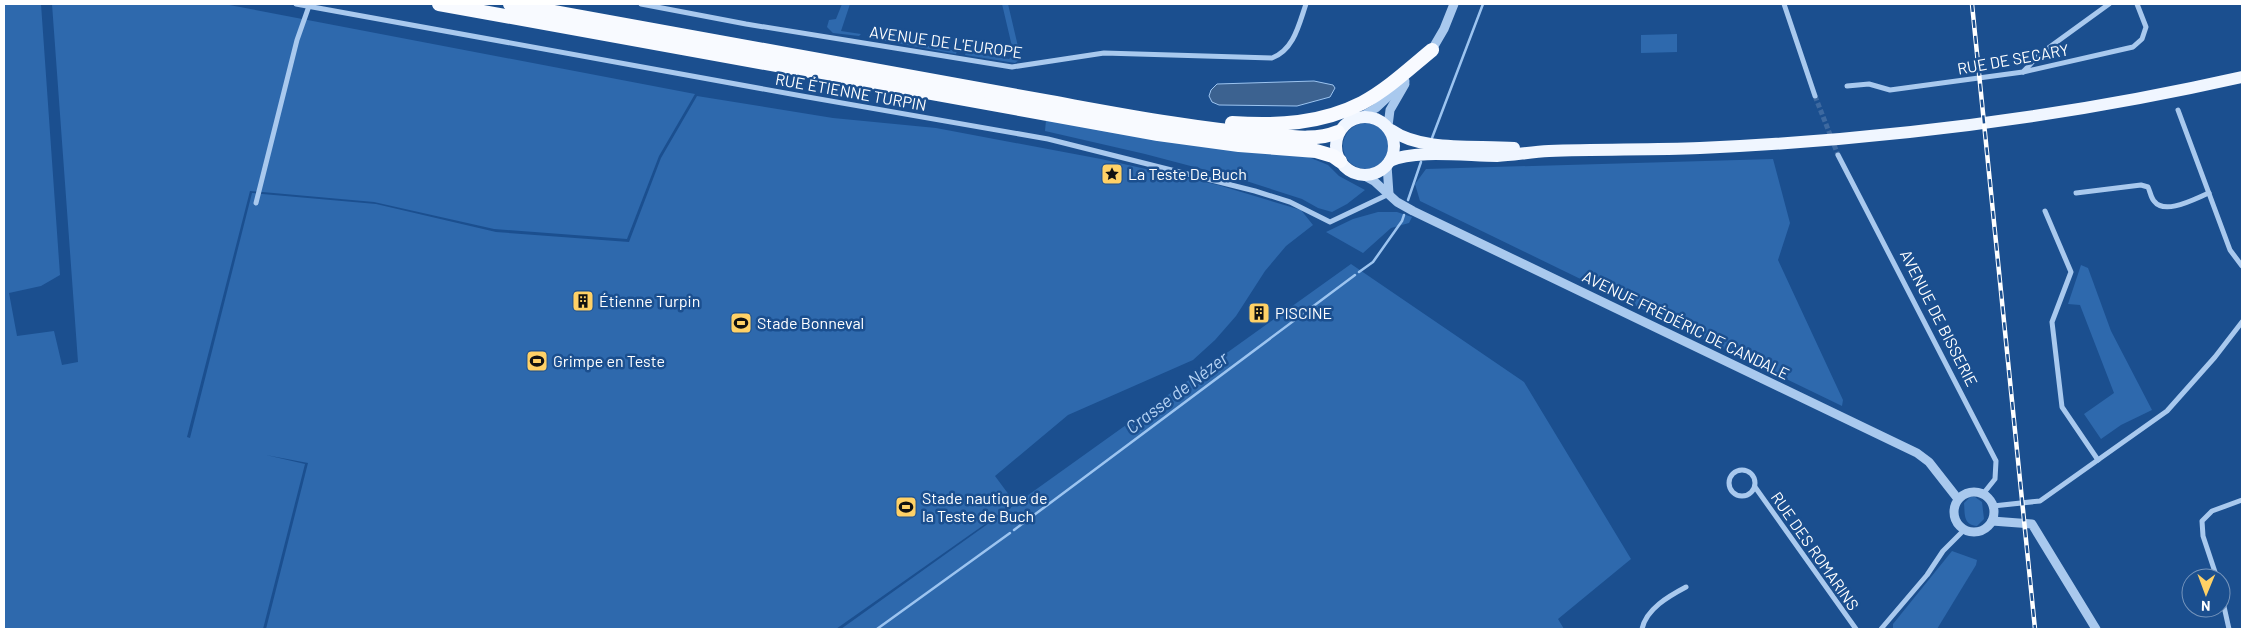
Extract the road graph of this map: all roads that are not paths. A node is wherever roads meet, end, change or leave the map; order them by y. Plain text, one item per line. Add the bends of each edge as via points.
1 (296, 4) edge
2 (440, 4) edge
3 (510, 4) edge
4 (641, 4) edge
5 (1306, 4) edge
6 (1454, 4) edge
7 (1784, 4) edge
8 (2109, 4) edge
9 (2137, 4) edge
10 (309, 6) junction
11 (1432, 50) junction
12 (2022, 72) junction
13 (2242, 77) edge
14 (1407, 80) junction
15 (1847, 86) dead end
16 (1815, 96) tunnel mouth
17 (1049, 102) junction
18 (2178, 110) dead end
19 (1361, 117) junction
20 (1389, 128) junction
21 (1338, 132) junction
22 (1546, 151) junction
23 (1838, 155) tunnel mouth
24 (1340, 161) junction
25 (1388, 163) junction
26 (1363, 175) junction
27 (2076, 193) dead end
28 (2209, 193) junction
29 (1389, 194) junction
30 (256, 203) dead end
31 (2045, 211) dead end
32 (2242, 266) edge
33 (2242, 322) edge
34 (2098, 460) junction
35 (1754, 487) junction
36 (1983, 494) junction
37 (1958, 499) junction
38 (2242, 500) edge
39 (1993, 506) junction
40 (1992, 521) junction
41 (1964, 530) junction
42 (2214, 568) edge
43 (1686, 587) dead end
44 (1642, 629) edge
45 (1856, 629) edge
46 (1881, 629) edge
47 (2096, 629) edge

1 - 10 street, RUE ÉTIENNE TURPIN
2 - 24 highway via 1158,134 1324,153
3 - 17 highway
4 - 5 street, AVENUE DE L'EUROPE via 1012,67 1104,53 1272,58 1280,55 1292,42
6 - 11 street
7 - 16 street
8 - 12 street via 2040,54
9 - 12 street, RUE DE SECARY via 2146,27 2142,39 2133,47
10 - 29 street, RUE ÉTIENNE TURPIN via 1048,138 1255,190 1290,202 1330,222
10 - 30 street via 297,40
11 - 14 street
11 - 17 highway via 1363,102 1311,121 1271,125 1203,121
12 - 15 street, RUE DE SECARY via 1890,90 1870,84
13 - 22 main road via 2104,104 1896,133 1700,148
14 - 19 street
14 - 20 street via 1390,110
17 - 21 highway via 1241,133 1318,137
18 - 28 street
19 - 20 main road via 1377,119
19 - 21 main road via 1352,119
20 - 22 main road via 1409,140 1432,144
20 - 25 main road via 1395,146
21 - 24 main road via 1336,152
22 - 25 main road via 1497,156 1406,156
23 - 36 street, AVENUE DE BISSERIE via 1996,461 1995,479
24 - 26 main road via 1352,172
25 - 26 main road via 1376,173
25 - 29 street
26 - 29 street, AVENUE FRÉDÉRIC DE CANDALE
27 - 28 street via 2141,185 2148,187 2154,202 2160,206 2174,207
28 - 32 street via 2230,250
29 - 37 street, AVENUE FRÉDÉRIC DE CANDALE via 1425,217 1917,453 1929,462
31 - 34 street via 2071,272 2052,322 2062,406
33 - 34 street via 2167,410
34 - 39 street via 2040,500
35 - 35 street via 1754,478 1748,472 1735,473 1730,480 1732,491 1738,496 1750,494
35 - 45 street, RUE DES ROMARINS
36 - 37 street via 1967,493
36 - 39 street
37 - 41 street via 1954,516
38 - 42 street via 2212,511 2202,521 2203,536
39 - 40 street
40 - 41 street via 1978,532
40 - 47 street via 2032,524
41 - 46 street via 1943,551
43 - 44 street via 1649,613

